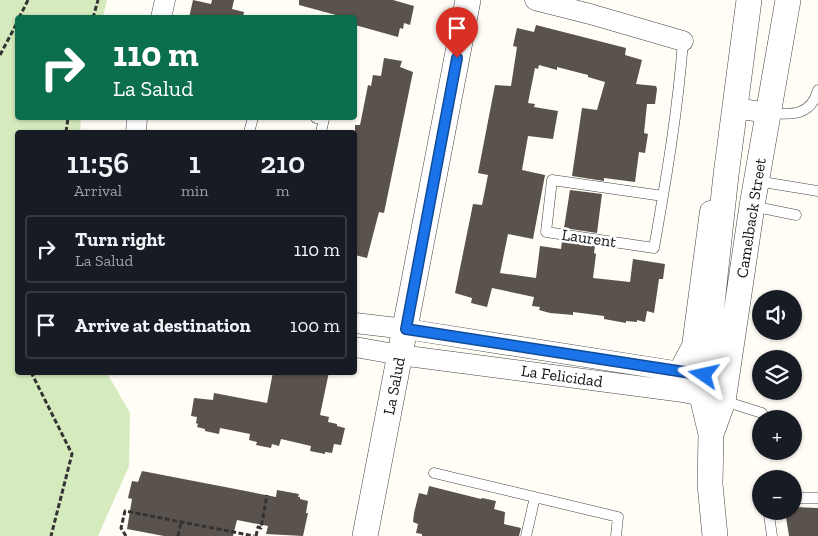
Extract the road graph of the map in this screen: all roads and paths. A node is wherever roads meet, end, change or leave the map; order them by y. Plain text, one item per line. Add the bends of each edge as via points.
1 (28, 0) edge
2 (98, 0) edge
3 (165, 0) edge
4 (468, 0) edge
5 (535, 0) edge
6 (749, 0) edge
7 (785, 1) edge
8 (21, 15) edge
9 (94, 15) edge
10 (162, 15) edge
11 (15, 27) edge
12 (683, 41) joint
13 (0, 55) edge
14 (818, 90) edge
15 (735, 108) junction
16 (768, 113) junction
17 (726, 175) junction
18 (757, 181) junction
19 (818, 191) edge
20 (663, 196) junction
21 (752, 206) junction
22 (796, 215) dead end
23 (357, 323) edge
24 (406, 329) junction
25 (357, 348) edge
26 (400, 356) junction
27 (679, 370) junction
28 (32, 375) edge
29 (714, 388) junction
30 (756, 410) edge
31 (434, 473) dead end
32 (267, 495) dead end
33 (535, 497) junction
34 (802, 498) edge
35 (818, 498) edge
36 (770, 520) edge
37 (181, 522) junction
38 (234, 534) edge
39 (51, 536) edge
40 (126, 536) edge
41 (178, 536) edge
42 (255, 536) edge
43 (365, 536) edge
44 (526, 536) edge
45 (616, 536) edge
46 (715, 536) edge
47 (772, 536) edge

1 - 8 path
2 - 9 path
3 - 10 street
4 - 24 street, La Salud
5 - 12 street, Laurent
6 - 15 street, Camelback Street
7 - 16 street, Camelback Street
11 - 13 path
12 - 20 lane, Laurent
14 - 16 lane via 815,100 805,110 790,115
15 - 16 street
15 - 17 street, Camelback Street
16 - 18 street, Camelback Street
17 - 27 street, Camelback Street via 711,205 692,346
17 - 29 street, Camelback Street
18 - 19 lane
18 - 21 street, Camelback Street
20 - 20 lane, Laurent via 552,180 546,232 654,248
21 - 22 lane
21 - 29 street, Camelback Street
23 - 24 street, La Felicidad
24 - 26 street, La Salud
24 - 27 street, La Felicidad
25 - 26 street, La Felicidad
26 - 29 street, La Felicidad via 683,392
26 - 43 street, La Salud
27 - 29 street, La Felicidad
28 - 39 path via 72,454
29 - 30 lane
29 - 46 street, Camelback Street via 710,484
31 - 33 lane
32 - 42 path via 261,528 258,527
33 - 44 lane
33 - 45 lane via 618,517
34 - 35 lane
36 - 47 lane
37 - 38 path
37 - 40 path via 125,511 121,528
37 - 41 path
38 - 42 path

